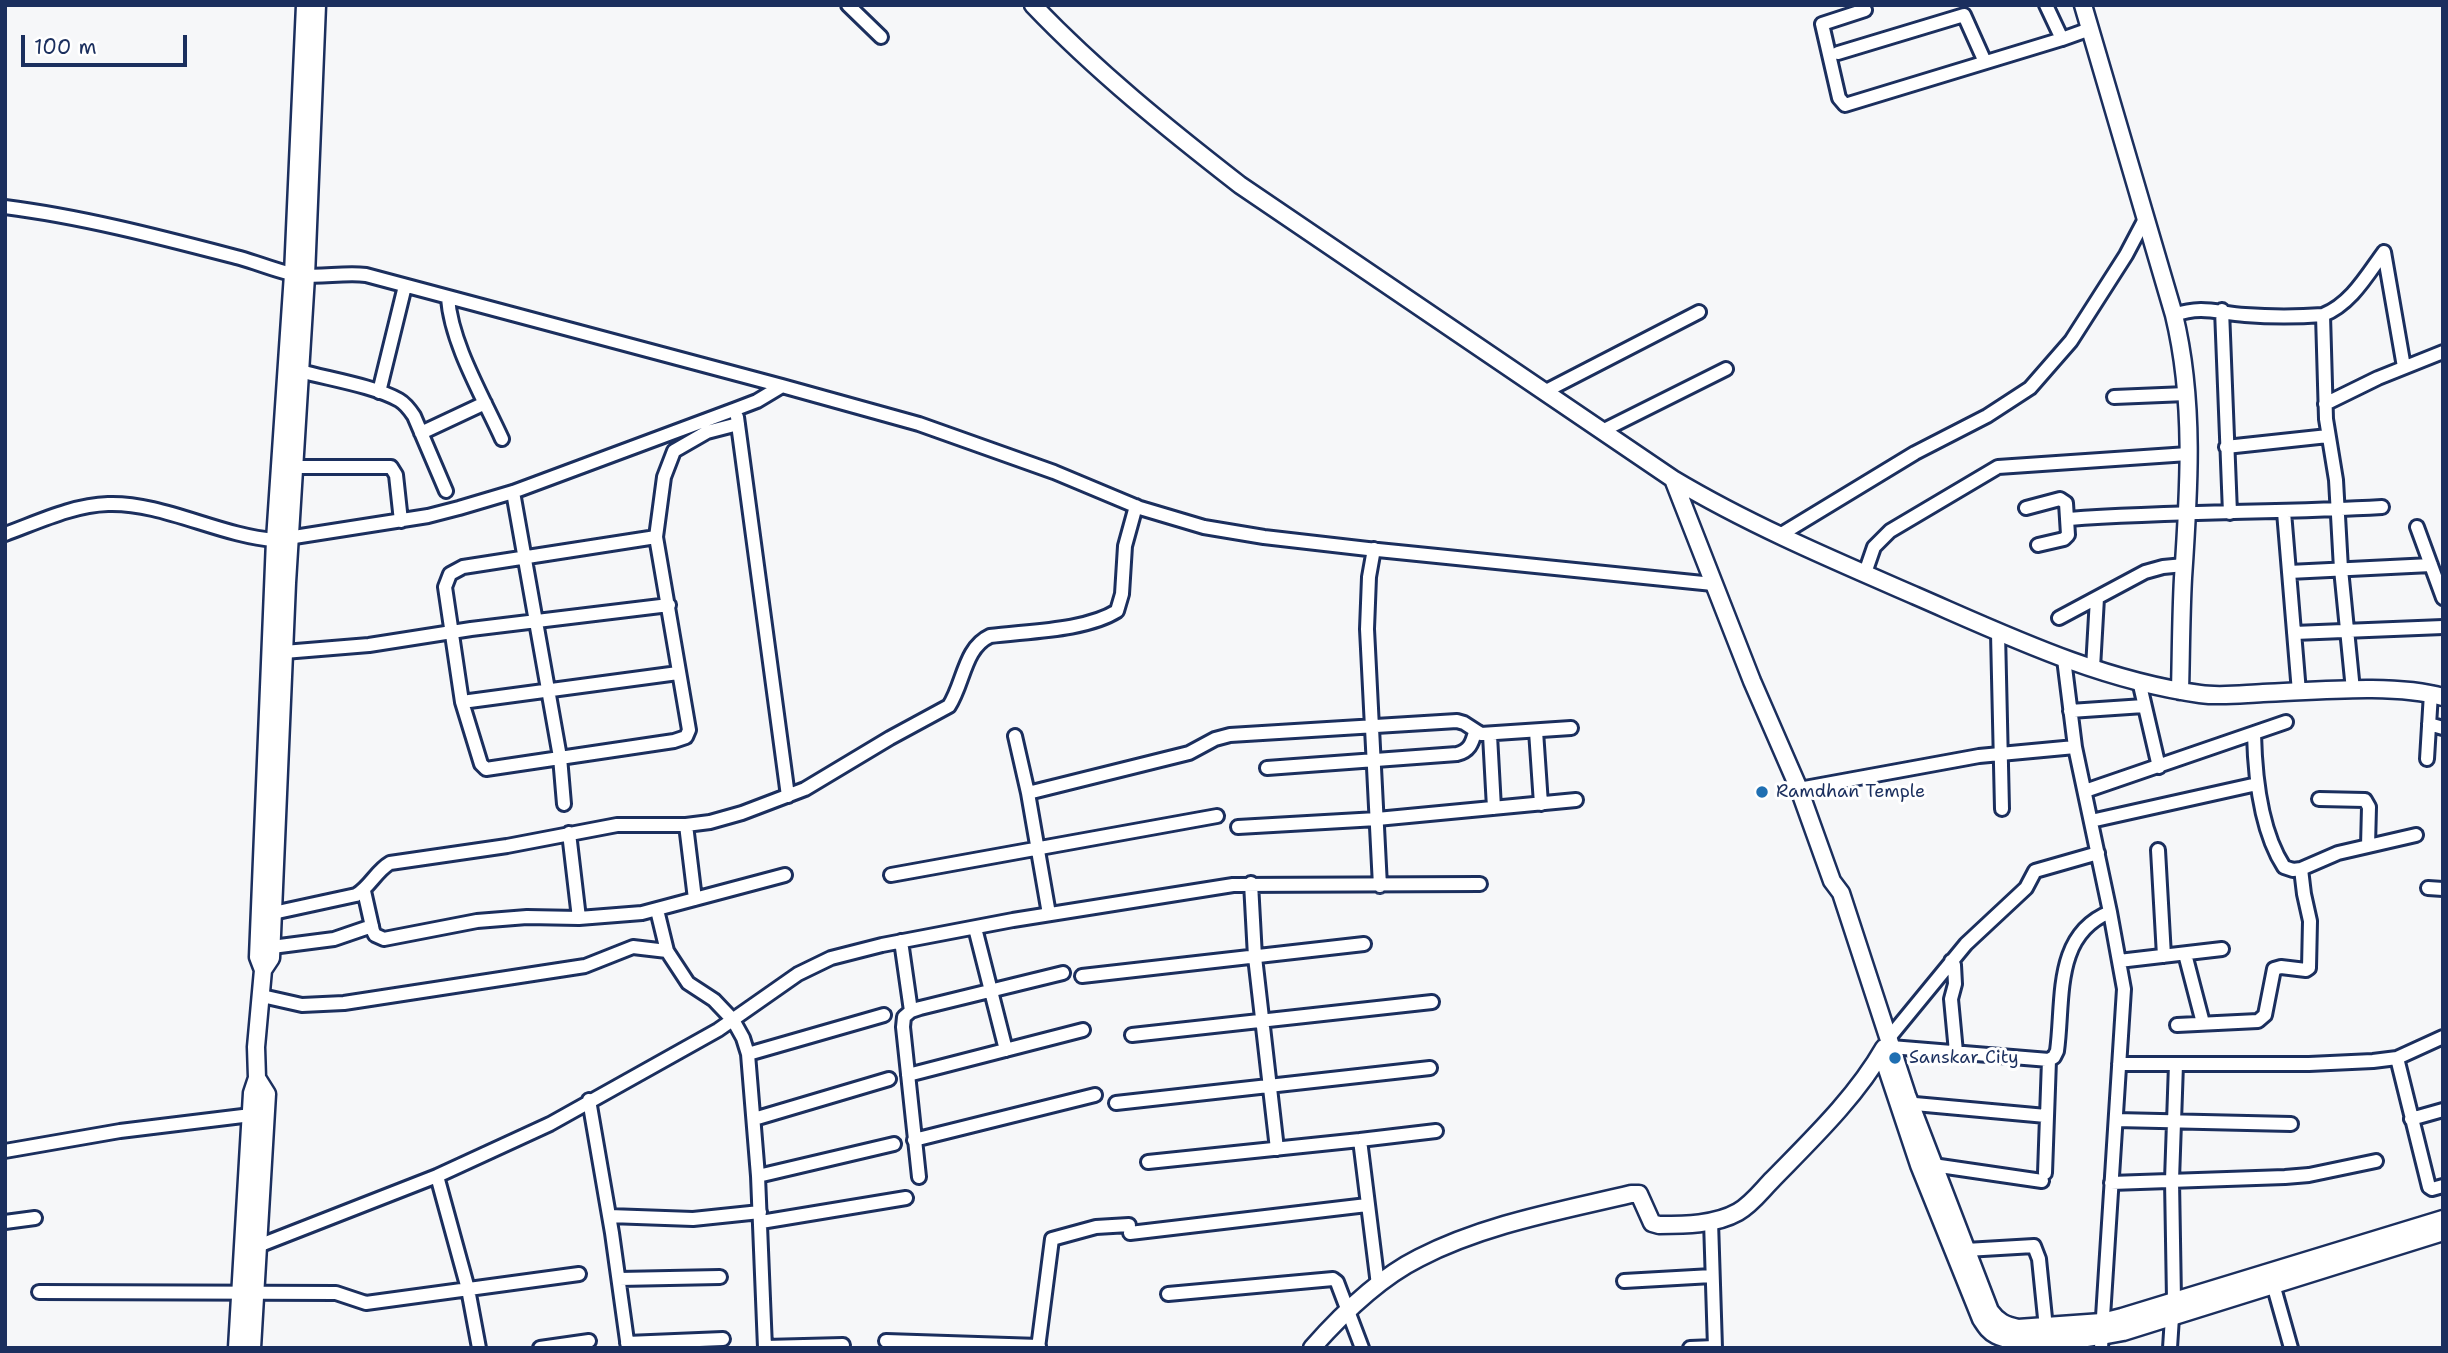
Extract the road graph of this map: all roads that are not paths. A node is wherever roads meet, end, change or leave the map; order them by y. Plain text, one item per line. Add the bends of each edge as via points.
1 (305, 5) edge
2 (317, 5) edge
3 (848, 5) edge
4 (1033, 5) edge
5 (2046, 5) edge
6 (2083, 5) edge
7 (1865, 10) dead end
8 (1961, 10) edge
9 (2090, 29) junction
10 (881, 37) dead end
11 (2062, 39) junction
12 (1838, 52) dead end
13 (1985, 62) junction
14 (5, 208) edge
15 (2145, 219) junction
16 (300, 275) junction
17 (405, 286) junction
18 (448, 298) junction
19 (2222, 310) junction
20 (1699, 312) dead end
21 (2174, 312) junction
22 (2323, 315) junction
23 (2443, 352) edge
24 (2404, 367) junction
25 (1726, 369) dead end
26 (300, 371) junction
27 (782, 386) junction
28 (379, 392) junction
29 (1544, 392) junction
30 (2186, 394) junction
31 (2114, 397) dead end
32 (485, 403) junction
33 (2325, 404) junction
34 (736, 409) junction
35 (738, 424) junction
36 (1602, 431) junction
37 (421, 433) junction
38 (2328, 436) junction
39 (502, 439) dead end
40 (2226, 447) junction
41 (2188, 453) junction
42 (295, 467) junction
43 (1672, 479) junction
44 (446, 491) dead end
45 (513, 492) junction
46 (1136, 506) junction
47 (2382, 507) dead end
48 (2026, 508) dead end
49 (2338, 510) junction
50 (2188, 512) junction
51 (2284, 512) junction
52 (2230, 513) junction
53 (2069, 519) junction
54 (401, 520) junction
55 (2417, 527) dead end
56 (5, 534) edge
57 (1780, 535) junction
58 (656, 537) junction
59 (283, 540) junction
60 (2038, 545) dead end
61 (1374, 550) junction
62 (525, 558) junction
63 (2184, 565) junction
64 (2431, 565) junction
65 (2341, 569) junction
66 (2289, 572) junction
67 (1865, 573) junction
68 (1713, 584) junction
69 (2097, 598) junction
70 (2443, 598) edge
71 (669, 605) junction
72 (2059, 618) dead end
73 (536, 622) junction
74 (2443, 627) edge
75 (2346, 629) junction
76 (450, 633) junction
77 (1998, 633) junction
78 (2294, 633) junction
79 (284, 652) junction
80 (2064, 659) junction
81 (2093, 668) junction
82 (678, 673) junction
83 (2139, 681) junction
84 (547, 690) junction
85 (2353, 690) junction
86 (2180, 691) junction
87 (2299, 692) junction
88 (2437, 695) edge
89 (462, 702) junction
90 (2144, 706) junction
91 (2070, 711) junction
92 (2287, 722) dead end
93 (2429, 724) junction
94 (1371, 725) junction
95 (1572, 728) dead end
96 (2443, 728) edge
97 (1536, 731) junction
98 (1475, 732) junction
99 (1489, 734) junction
100 (2254, 734) junction
101 (1015, 736) dead end
102 (2075, 747) junction
103 (2001, 753) junction
104 (560, 757) junction
105 (2427, 759) dead end
106 (1374, 761) junction
107 (2159, 767) junction
108 (1267, 768) dead end
109 (2257, 784) junction
110 (1799, 789) junction
111 (2085, 791) junction
112 (1028, 793) junction
113 (788, 796) junction
114 (2319, 799) dead end
115 (1576, 800) dead end
116 (564, 804) dead end
117 (1541, 804) junction
118 (1494, 808) junction
119 (2002, 809) dead end
120 (1217, 816) dead end
121 (1377, 819) junction
122 (2091, 821) junction
123 (685, 825) junction
124 (1238, 827) dead end
125 (569, 833) junction
126 (2416, 835) dead end
127 (2368, 846) junction
128 (1038, 849) junction
129 (2158, 850) dead end
130 (2098, 853) junction
131 (2301, 869) junction
132 (785, 875) dead end
133 (891, 875) dead end
134 (1251, 884) junction
135 (1480, 884) dead end
136 (1380, 886) junction
137 (2428, 888) dead end
138 (2443, 889) edge
139 (364, 891) junction
140 (695, 899) junction
141 (657, 910) junction
142 (2110, 912) junction
143 (273, 913) junction
144 (1049, 915) junction
145 (579, 918) junction
146 (372, 926) junction
147 (975, 928) junction
148 (901, 942) junction
149 (1364, 944) dead end
150 (272, 947) junction
151 (2222, 949) dead end
152 (667, 951) junction
153 (2185, 954) junction
154 (2164, 956) junction
155 (1255, 957) junction
156 (1951, 961) junction
157 (2119, 961) junction
158 (263, 970) junction
159 (1063, 973) dead end
160 (1082, 976) dead end
161 (991, 992) junction
162 (262, 996) junction
163 (1432, 1002) dead end
164 (911, 1011) junction
165 (884, 1015) dead end
166 (733, 1020) junction
167 (1262, 1021) junction
168 (2203, 1023) junction
169 (2177, 1025) dead end
170 (1083, 1030) dead end
171 (1132, 1035) dead end
172 (2443, 1037) edge
173 (1887, 1046) junction
174 (1006, 1050) junction
175 (1956, 1052) junction
176 (748, 1054) junction
177 (2397, 1058) junction
178 (2049, 1060) junction
179 (2119, 1064) junction
180 (2176, 1064) junction
181 (1430, 1068) dead end
182 (908, 1075) junction
183 (257, 1078) junction
184 (888, 1079) dead end
185 (1270, 1086) junction
186 (1095, 1095) dead end
187 (589, 1100) junction
188 (1116, 1103) dead end
189 (1904, 1103) junction
190 (2443, 1110) edge
191 (251, 1115) junction
192 (2046, 1116) junction
193 (754, 1119) junction
194 (2116, 1119) junction
195 (2412, 1119) junction
196 (2174, 1122) junction
197 (2291, 1124) dead end
198 (1436, 1131) dead end
199 (915, 1140) junction
200 (1360, 1140) junction
201 (894, 1144) dead end
202 (1277, 1149) junction
203 (5, 1151) edge
204 (2376, 1161) dead end
205 (1148, 1162) dead end
206 (1933, 1165) junction
207 (437, 1176) junction
208 (758, 1176) junction
209 (919, 1177) dead end
210 (2172, 1180) junction
211 (2111, 1182) junction
212 (2443, 1186) edge
213 (906, 1198) dead end
214 (1367, 1205) junction
215 (609, 1216) junction
216 (761, 1217) junction
217 (35, 1218) dead end
218 (2443, 1219) edge
219 (1711, 1221) junction
220 (5, 1222) edge
221 (2443, 1232) edge
222 (258, 1246) junction
223 (1966, 1250) junction
224 (579, 1274) dead end
225 (1712, 1276) junction
226 (720, 1277) dead end
227 (619, 1279) junction
228 (1624, 1281) dead end
229 (2273, 1284) junction
230 (1378, 1285) junction
231 (468, 1289) junction
232 (39, 1292) dead end
233 (248, 1294) junction
234 (1168, 1294) dead end
235 (2173, 1308) junction
236 (1348, 1311) junction
237 (2046, 1328) junction
238 (2101, 1335) edge
239 (723, 1339) dead end
240 (589, 1341) dead end
241 (886, 1341) dead end
242 (628, 1345) edge
243 (843, 1345) dead end
244 (765, 1347) edge
245 (1038, 1347) edge
246 (1715, 1347) edge
247 (237, 1348) edge
248 (252, 1348) edge
249 (479, 1348) edge
250 (540, 1348) edge
251 (1312, 1348) edge
252 (1362, 1348) edge
253 (1690, 1348) edge
254 (2170, 1348) edge
255 (2291, 1348) edge

1 - 16 street
2 - 16 street
3 - 10 street
4 - 29 street via 1122,89 1240,185
5 - 11 street
6 - 9 street
7 - 13 street via 1822,24 1839,98 1845,106
8 - 12 street
8 - 13 street
9 - 11 street
9 - 15 street
11 - 13 street
14 - 16 street via 55,214
15 - 21 street
15 - 57 street via 2071,341 2031,388
16 - 17 street via 353,274
16 - 26 street
16 - 59 street
17 - 18 street
17 - 28 street
18 - 27 street
18 - 32 street via 455,336
19 - 21 street
19 - 22 street via 2242,315
19 - 40 street
20 - 29 street
21 - 30 street
22 - 24 street via 2344,303 2384,252
22 - 33 street
23 - 24 street
24 - 33 street
25 - 36 street
26 - 28 street
26 - 42 street
27 - 34 street
27 - 46 street via 919,424
28 - 37 street via 408,407
29 - 36 street
30 - 31 street
30 - 41 street
32 - 37 street
32 - 39 street
33 - 38 street
34 - 35 street
34 - 45 street
35 - 58 street via 707,432 674,451 664,477
35 - 113 street
36 - 43 street
37 - 44 street
38 - 40 street
38 - 49 street
40 - 52 street
41 - 50 street
41 - 67 street via 1998,467 1890,531 1874,547
42 - 54 street via 391,467
42 - 59 street
43 - 57 street
43 - 68 street
45 - 54 street
45 - 62 street
46 - 61 street via 1204,527
46 - 113 street via 1116,611 1067,626 979,640 949,706
47 - 49 street
48 - 53 street via 2064,500
49 - 51 street
49 - 65 street
50 - 52 street
50 - 53 street
50 - 63 street
51 - 52 street
51 - 66 street
53 - 60 street via 2066,537
54 - 59 street
55 - 64 street
56 - 59 street via 108,504 141,507 252,538
57 - 67 street
58 - 62 street
58 - 71 street
59 - 79 street
59 - 158 street via 258,957
61 - 68 street
61 - 94 street via 1367,629
62 - 73 street
62 - 76 street via 463,567 450,574 445,587
63 - 69 street via 2154,569
63 - 86 street
64 - 65 street
64 - 70 street
65 - 66 street
65 - 75 street
66 - 78 street
67 - 77 street
68 - 110 street
69 - 72 street
69 - 81 street
71 - 73 street
71 - 82 street
73 - 76 street
73 - 84 street
74 - 75 street
75 - 78 street
75 - 85 street
76 - 79 street
76 - 89 street
77 - 80 street
77 - 103 street
78 - 87 street
79 - 143 street
80 - 81 street
80 - 91 street
81 - 83 street
82 - 84 street
82 - 104 street via 689,730 686,737
83 - 86 street
83 - 90 street
84 - 89 street
84 - 104 street
85 - 87 street
85 - 88 street
86 - 87 street via 2223,695
88 - 93 street
89 - 104 street via 486,769
90 - 91 street
90 - 107 street
91 - 102 street
92 - 100 street
93 - 96 street
93 - 105 street
94 - 98 street via 1457,721
94 - 106 street
94 - 112 street via 1230,735 1189,753
95 - 97 street
97 - 99 street
97 - 117 street
98 - 99 street
98 - 106 street via 1464,753
99 - 118 street
100 - 107 street
100 - 109 street
101 - 112 street
102 - 103 street
102 - 111 street
103 - 110 street
103 - 119 street
104 - 116 street
106 - 108 street
106 - 121 street
107 - 111 street
109 - 122 street
109 - 131 street via 2279,860 2284,867
110 - 173 street via 1841,893
111 - 122 street
112 - 128 street
113 - 123 street via 721,819
114 - 127 street via 2365,800 2369,807
115 - 117 street
117 - 118 street
118 - 121 street
120 - 128 street
121 - 124 street
121 - 136 street
122 - 130 street
123 - 125 street via 636,824
123 - 140 street
125 - 139 street via 390,863
125 - 145 street
126 - 127 street
127 - 131 street
128 - 133 street
128 - 144 street
129 - 154 street
130 - 142 street
130 - 156 street via 2035,871 2026,887
131 - 168 street via 2310,920 2309,968 2274,969 2265,1015 2258,1021
132 - 140 street
134 - 136 street
134 - 144 street
134 - 155 street
135 - 136 street
137 - 138 street
139 - 143 street via 348,899
139 - 146 street
140 - 141 street
141 - 145 street
141 - 152 street
142 - 157 street
142 - 178 street via 2081,931 2069,951 2057,1051
143 - 150 street
144 - 147 street
145 - 146 street via 477,920 384,939 375,935
146 - 150 street via 334,939
147 - 148 street
147 - 161 street
148 - 164 street
148 - 166 street via 854,951 813,966
149 - 155 street
150 - 158 street
151 - 153 street
152 - 162 street via 633,947 585,966 344,1003 302,1005
152 - 166 street via 688,983
153 - 154 street
153 - 168 street
154 - 157 street
155 - 160 street
155 - 167 street
156 - 173 street
156 - 175 street
157 - 179 street via 2124,989
158 - 162 street
159 - 161 street
161 - 164 street
161 - 174 street
162 - 183 street
163 - 167 street
164 - 182 street via 903,1021
165 - 176 street
166 - 176 street
166 - 187 street
167 - 171 street
167 - 185 street
168 - 169 street
170 - 174 street
172 - 177 street
173 - 175 street
173 - 189 street
173 - 219 street via 1838,1108 1750,1203
174 - 182 street
175 - 178 street
176 - 193 street
177 - 180 street via 2309,1065
177 - 195 street
178 - 192 street
179 - 180 street
179 - 194 street
180 - 196 street
181 - 185 street
182 - 199 street
183 - 191 street
183 - 222 street via 267,1094
184 - 193 street
185 - 188 street
185 - 202 street
186 - 199 street
187 - 207 street via 550,1124
187 - 215 street
189 - 192 street
189 - 206 street
189 - 238 street via 1961,1272 1987,1329 2017,1340
190 - 195 street
191 - 203 street
191 - 233 street
192 - 206 street via 2043,1177
193 - 208 street
194 - 196 street
194 - 211 street
195 - 212 street via 2429,1187
196 - 197 street
196 - 210 street
198 - 200 street
199 - 209 street
200 - 202 street
200 - 214 street
201 - 208 street
202 - 205 street
204 - 210 street via 2309,1175
206 - 223 street
207 - 222 street
207 - 231 street
208 - 216 street
210 - 211 street
210 - 235 street
211 - 238 street
213 - 216 street
214 - 230 street
214 - 245 street via 1130,1229 1096,1227 1052,1239
215 - 216 street
215 - 227 street
216 - 244 street
217 - 220 street
218 - 235 street
219 - 225 street
219 - 230 street via 1652,1223 1642,1198 1631,1194 1494,1228 1418,1258
221 - 229 street
222 - 233 street
223 - 237 street via 1996,1319 2018,1328
223 - 237 street via 2034,1246
224 - 231 street
225 - 228 street
225 - 246 street
226 - 227 street
227 - 242 street
229 - 235 street
229 - 255 street
230 - 236 street
231 - 233 street via 366,1303 336,1293
231 - 249 street
232 - 233 street
233 - 247 street
233 - 248 street
234 - 236 street via 1333,1279
235 - 238 street
235 - 254 street
236 - 251 street
236 - 252 street
237 - 238 street
239 - 242 street
240 - 250 street
241 - 245 street
243 - 244 street
246 - 253 street

